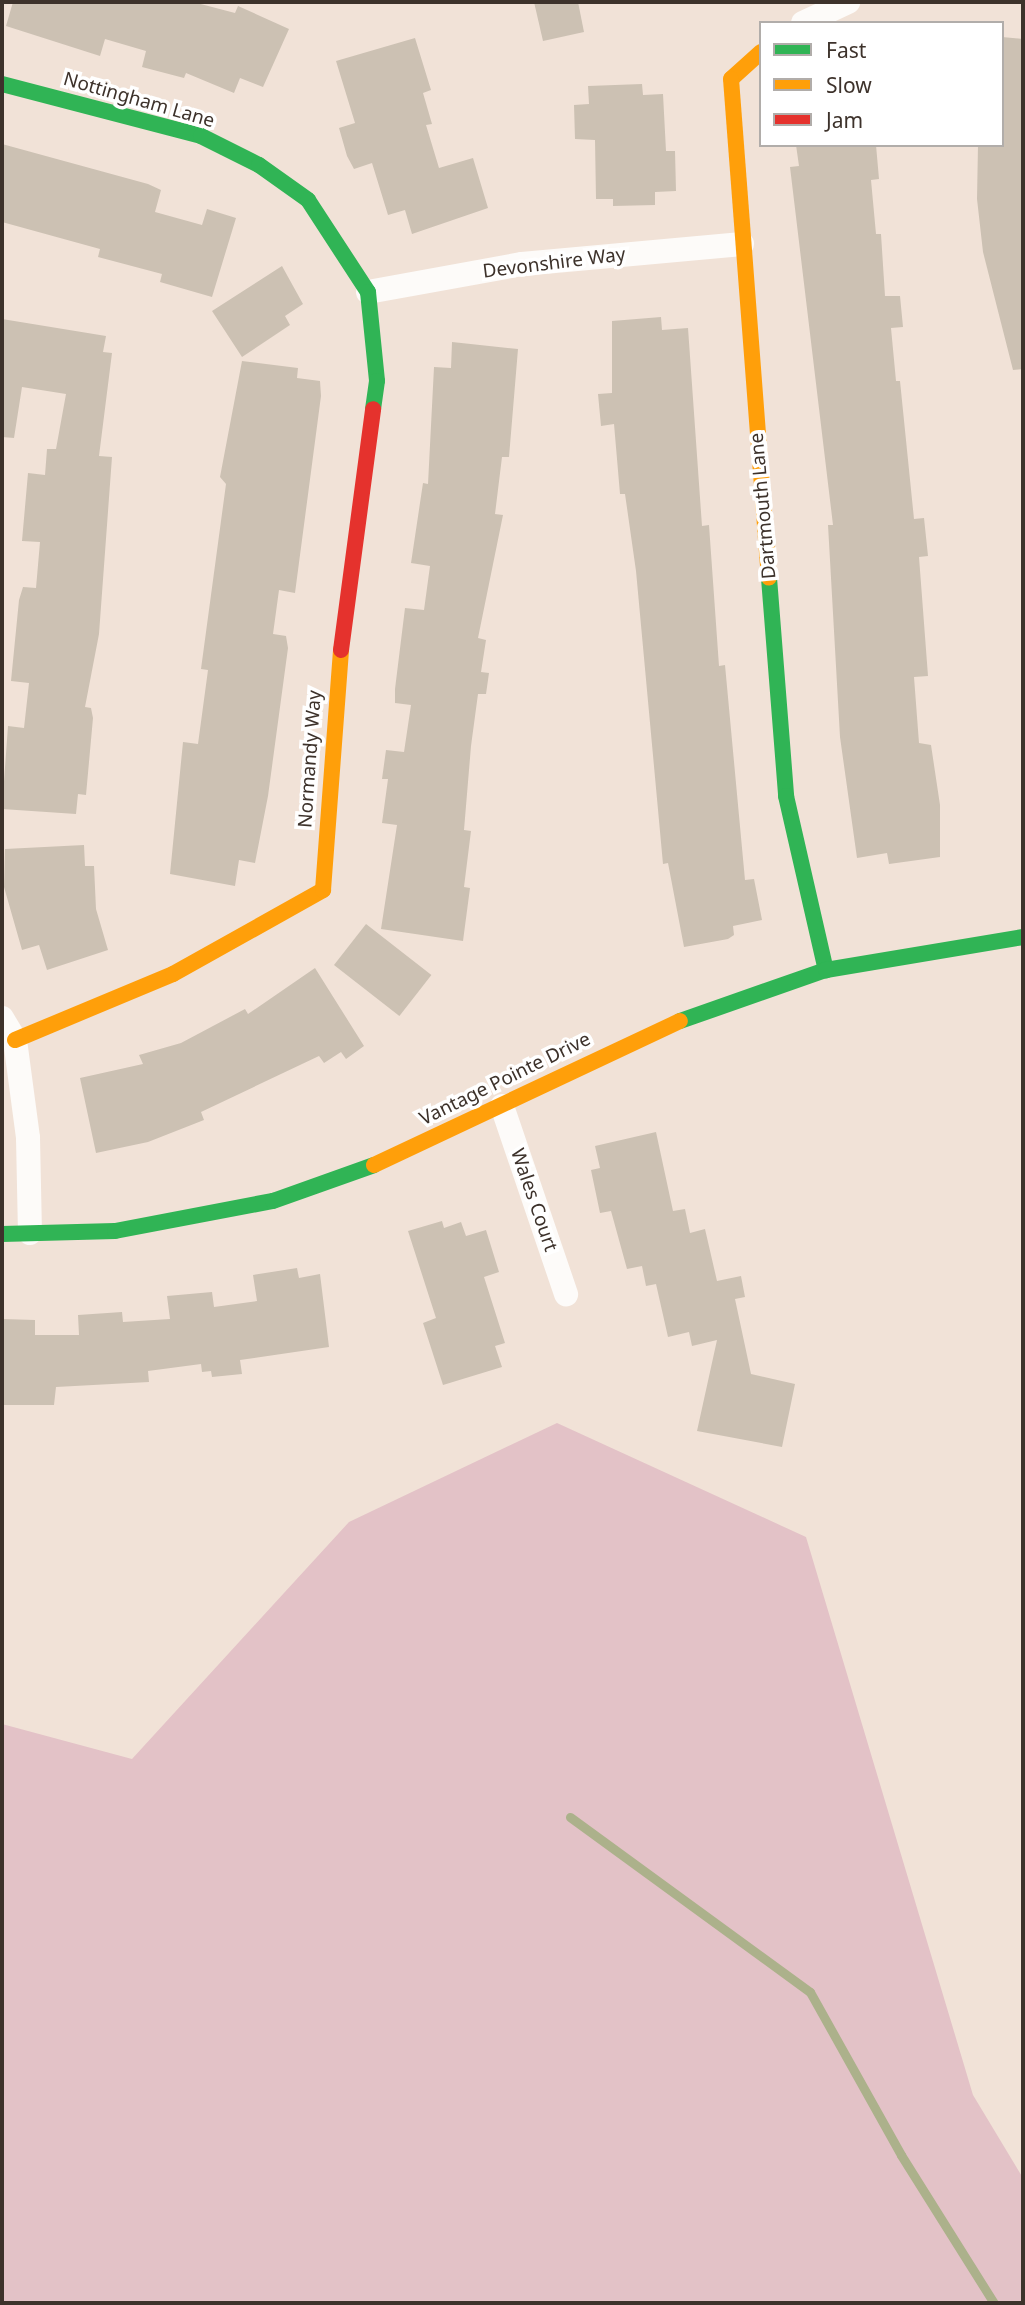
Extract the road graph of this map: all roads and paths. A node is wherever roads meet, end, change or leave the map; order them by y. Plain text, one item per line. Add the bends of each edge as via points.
1 (848, 2) edge
2 (807, 21) edge
3 (759, 54) edge
4 (2, 84) edge
5 (742, 244) junction
6 (368, 292) junction
7 (1023, 937) edge
8 (826, 970) junction
9 (2, 1018) edge
10 (15, 1040) junction
11 (502, 1106) junction
12 (30, 1233) junction
13 (2, 1234) edge
14 (566, 1294) dead end

1 - 2 street
3 - 5 street, Dartmouth Lane via 731,79
4 - 6 street, Nottingham Lane via 201,136 259,165 308,200
5 - 6 street, Devonshire Way via 522,264
5 - 8 street, Dartmouth Lane via 786,796
6 - 10 street, Normandy Way via 377,380 332,717 323,890 173,974
7 - 8 street, Vantage Pointe Drive via 903,953
8 - 11 street, Vantage Pointe Drive via 639,1037
9 - 10 street
10 - 12 street via 28,1138
11 - 12 street, Vantage Pointe Drive via 376,1164 273,1201 128,1229
11 - 14 street, Wales Court
12 - 13 street, Vantage Pointe Drive

